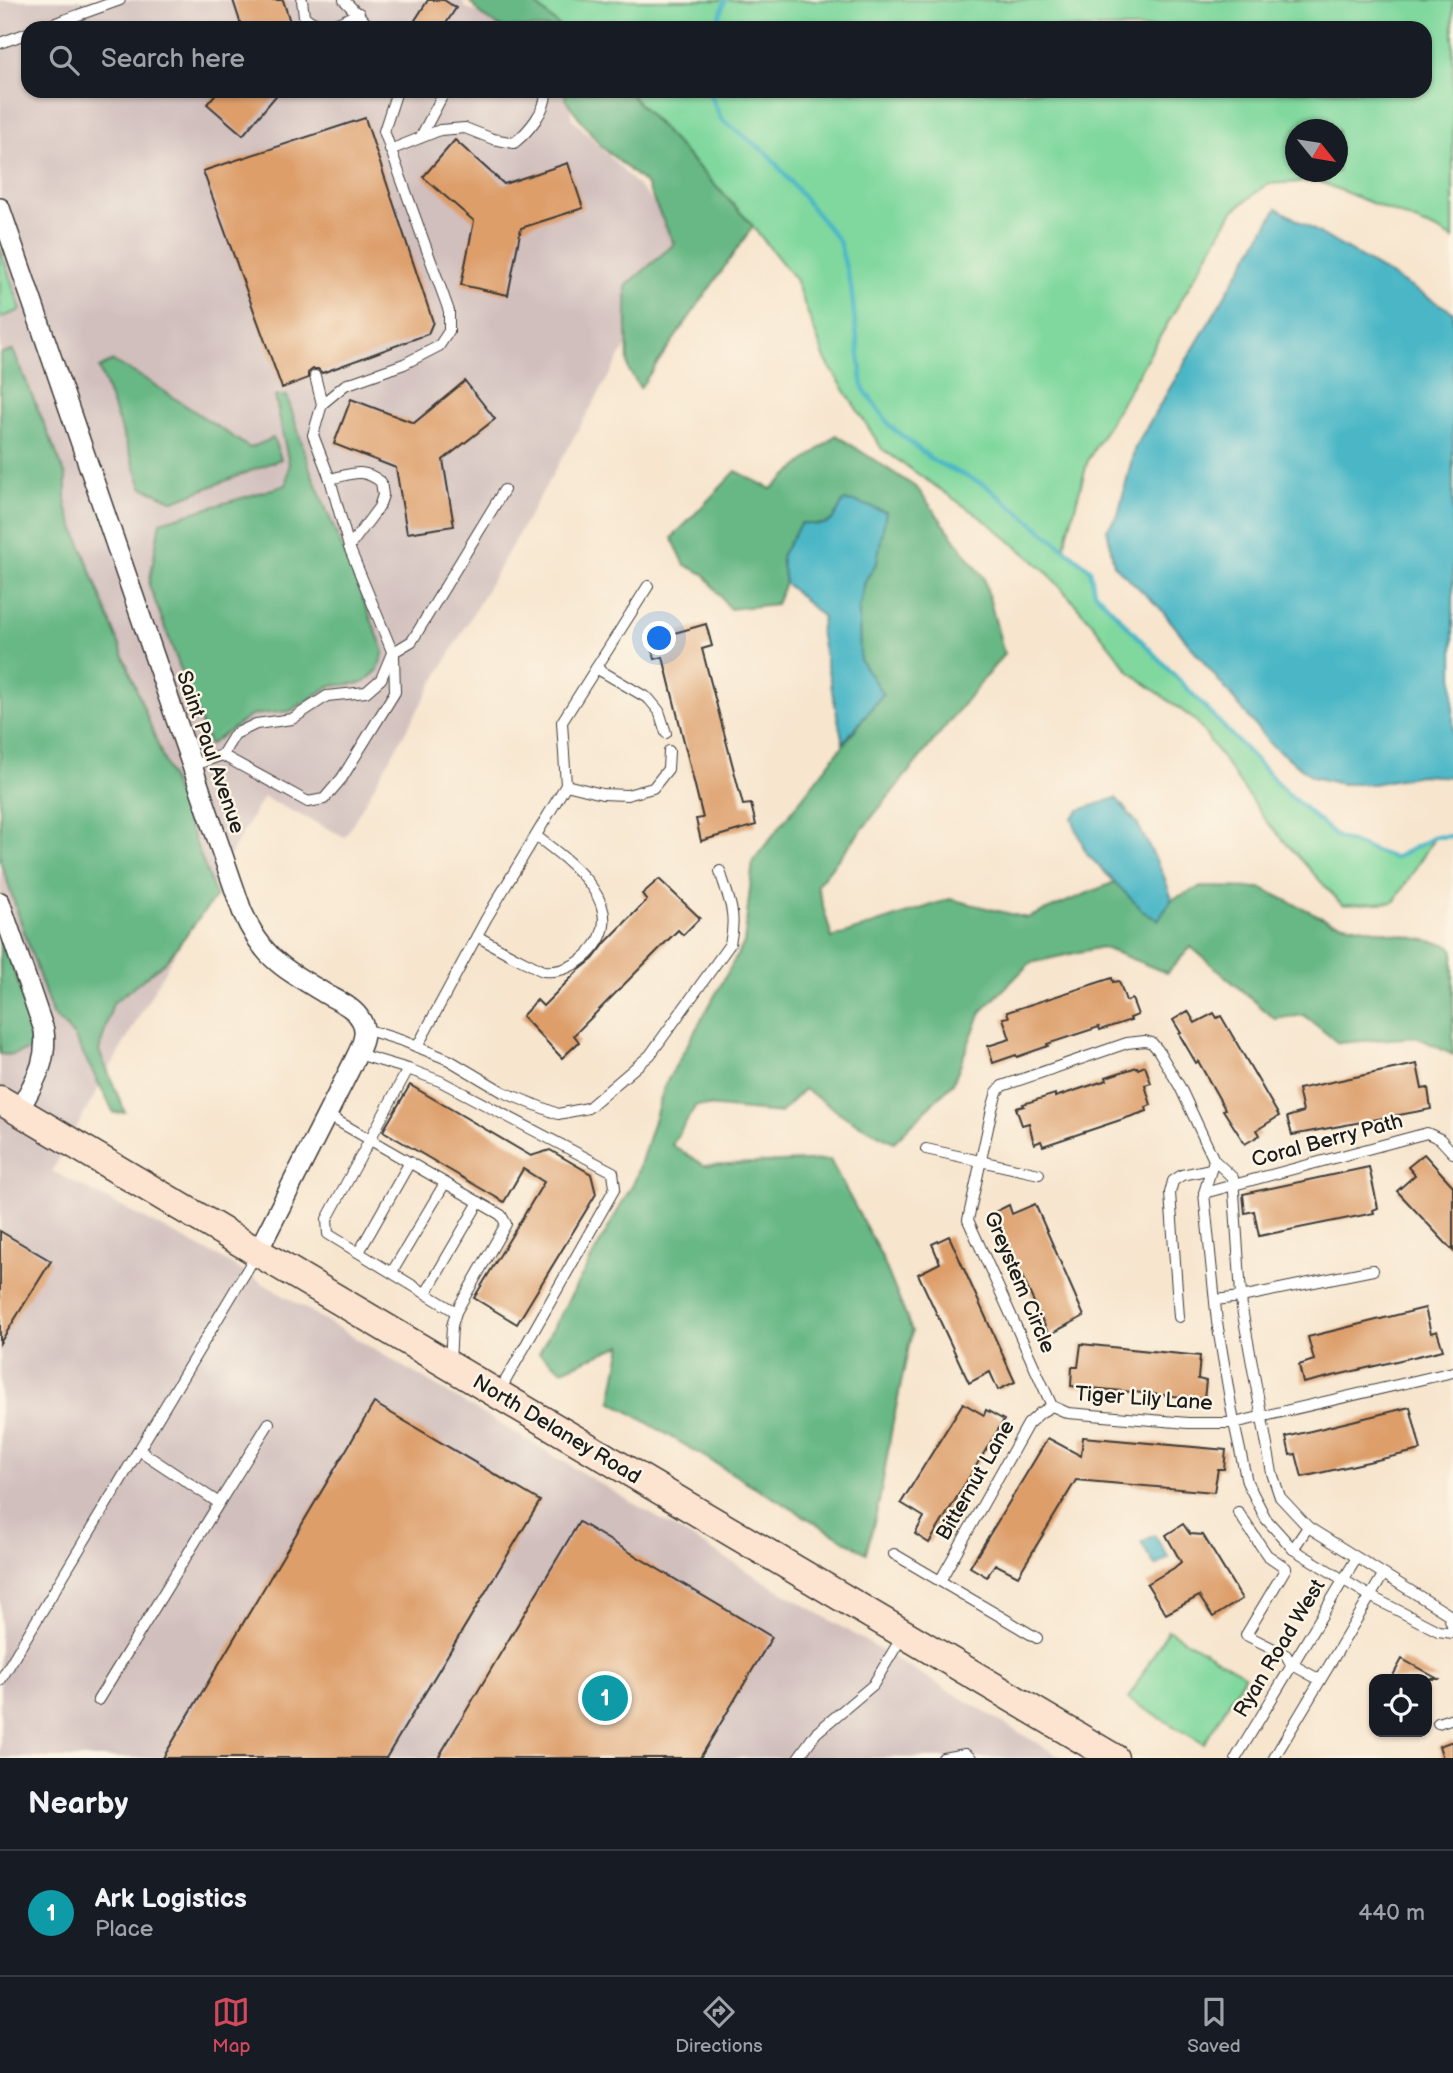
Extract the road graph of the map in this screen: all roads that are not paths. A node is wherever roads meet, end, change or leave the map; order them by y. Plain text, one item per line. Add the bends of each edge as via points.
1 (120, 0) edge
2 (303, 0) edge
3 (344, 0) edge
4 (359, 13) junction
5 (62, 21) edge
6 (312, 21) edge
7 (344, 21) edge
8 (365, 21) edge
9 (21, 36) edge
10 (0, 43) edge
11 (395, 98) edge
12 (441, 98) edge
13 (546, 98) edge
14 (420, 138) junction
15 (390, 150) junction
16 (0, 208) edge
17 (315, 376) dead end
18 (321, 404) junction
19 (330, 479) junction
20 (504, 490) dead end
21 (349, 547) junction
22 (649, 586) dead end
23 (392, 653) junction
24 (596, 668) junction
25 (666, 733) dead end
26 (669, 751) dead end
27 (222, 755) junction
28 (191, 766) junction
29 (566, 785) junction
30 (536, 836) junction
31 (720, 871) dead end
32 (0, 902) edge
33 (477, 936) junction
34 (365, 1029) junction
35 (417, 1047) junction
36 (358, 1054) junction
37 (408, 1069) junction
38 (10, 1105) edge
39 (327, 1115) junction
40 (371, 1140) junction
41 (926, 1149) dead end
42 (1453, 1153) edge
43 (980, 1160) junction
44 (410, 1162) junction
45 (1212, 1164) junction
46 (1039, 1174) dead end
47 (445, 1183) junction
48 (1233, 1186) junction
49 (1204, 1193) junction
50 (479, 1202) junction
51 (258, 1251) junction
52 (359, 1252) junction
53 (1373, 1270) dead end
54 (392, 1272) junction
55 (426, 1293) junction
56 (1241, 1297) junction
57 (1215, 1300) junction
58 (456, 1312) junction
59 (1179, 1317) dead end
60 (450, 1365) junction
61 (1453, 1372) edge
62 (499, 1394) junction
63 (1052, 1406) junction
64 (1262, 1417) junction
65 (269, 1423) dead end
66 (1234, 1423) junction
67 (139, 1450) junction
68 (219, 1503) junction
69 (1238, 1512) dead end
70 (1308, 1527) junction
71 (1293, 1549) junction
72 (894, 1554) dead end
73 (1356, 1559) junction
74 (1383, 1575) junction
75 (1342, 1579) junction
76 (940, 1581) junction
77 (1370, 1596) junction
78 (1453, 1631) edge
79 (903, 1634) junction
80 (1037, 1638) dead end
81 (1291, 1664) junction
82 (1320, 1680) junction
83 (0, 1681) edge
84 (98, 1700) dead end
85 (1453, 1718) edge
86 (1438, 1724) dead end
87 (797, 1758) edge
88 (943, 1758) edge
89 (971, 1758) edge
90 (1114, 1758) edge
91 (1236, 1758) edge
92 (1274, 1758) edge

1 - 5 lane
2 - 6 lane via 304,16
3 - 4 lane
4 - 7 lane
4 - 8 lane
9 - 10 lane
11 - 15 lane via 384,131
12 - 14 lane
13 - 14 lane via 524,136 514,143 465,128
14 - 15 lane
15 - 18 lane via 449,311 449,331 439,346 345,385
16 - 28 street, Saint Paul Avenue
17 - 18 lane
18 - 19 lane via 313,435
19 - 21 lane
19 - 21 lane via 361,472 381,482 379,507
20 - 23 lane via 412,641
21 - 23 lane
22 - 24 lane
23 - 27 lane via 381,679 366,692 327,696 292,719 256,724 235,734
23 - 27 lane via 395,692 324,799 308,802
24 - 25 lane via 649,699 659,711
24 - 29 lane via 562,722
26 - 29 lane via 668,769 653,788 627,795
27 - 28 lane
28 - 34 street, Saint Paul Avenue via 252,932 274,960 351,1009
29 - 30 lane
30 - 33 lane
30 - 33 lane via 569,861 599,898 605,915 597,945 562,970 544,971
31 - 35 lane via 732,909 730,944 650,1055 588,1108 558,1114 503,1092
32 - 38 street via 46,1047 43,1063
33 - 35 lane
34 - 35 lane
34 - 36 street
36 - 37 lane
36 - 39 street
37 - 40 lane
37 - 62 lane via 440,1081 613,1172 615,1188
38 - 51 street, North Delaney Road
39 - 40 lane
39 - 51 street
40 - 44 lane
40 - 52 lane via 327,1219 328,1234
41 - 43 lane
42 - 48 lane, Coral Berry Path via 1427,1133
43 - 45 lane, Greystem Circle via 1002,1086 1145,1041 1158,1050 1180,1087
43 - 46 lane
43 - 63 lane, Greystem Circle via 968,1220
44 - 47 lane
44 - 52 lane
45 - 48 lane, Greystem Circle via 1233,1178
45 - 49 lane
45 - 59 lane via 1173,1181 1170,1194
47 - 50 lane
47 - 54 lane
48 - 49 lane, Coral Berry Path
48 - 56 lane
49 - 57 lane
50 - 55 lane
50 - 58 lane via 501,1215 506,1224
51 - 60 street, North Delaney Road
51 - 67 lane
52 - 54 lane
53 - 56 lane
54 - 55 lane
55 - 58 lane
56 - 57 lane
56 - 64 lane
57 - 66 lane
58 - 60 lane
60 - 62 street, North Delaney Road
61 - 64 lane
62 - 79 street, North Delaney Road
63 - 66 lane, Tiger Lily Lane via 1069,1413
63 - 76 lane, Bitternut Lane via 1028,1424
64 - 66 lane
64 - 70 lane via 1280,1497
65 - 68 lane
66 - 71 lane via 1247,1482 1266,1519
67 - 68 lane
67 - 83 lane
68 - 84 lane
69 - 81 lane via 1267,1555 1286,1569 1246,1635 1286,1655
70 - 71 lane
70 - 73 lane
71 - 75 lane
72 - 76 lane
73 - 74 lane
73 - 75 lane, Ryan Road West
74 - 77 lane
74 - 78 lane via 1448,1614
75 - 77 lane
75 - 81 lane, Ryan Road West
76 - 80 lane
77 - 78 lane via 1438,1631
77 - 82 lane
79 - 87 lane via 873,1685 816,1733
79 - 90 street, North Delaney Road
81 - 82 lane
81 - 91 lane, Ryan Road West
82 - 92 lane
85 - 86 lane
88 - 89 lane via 965,1754

